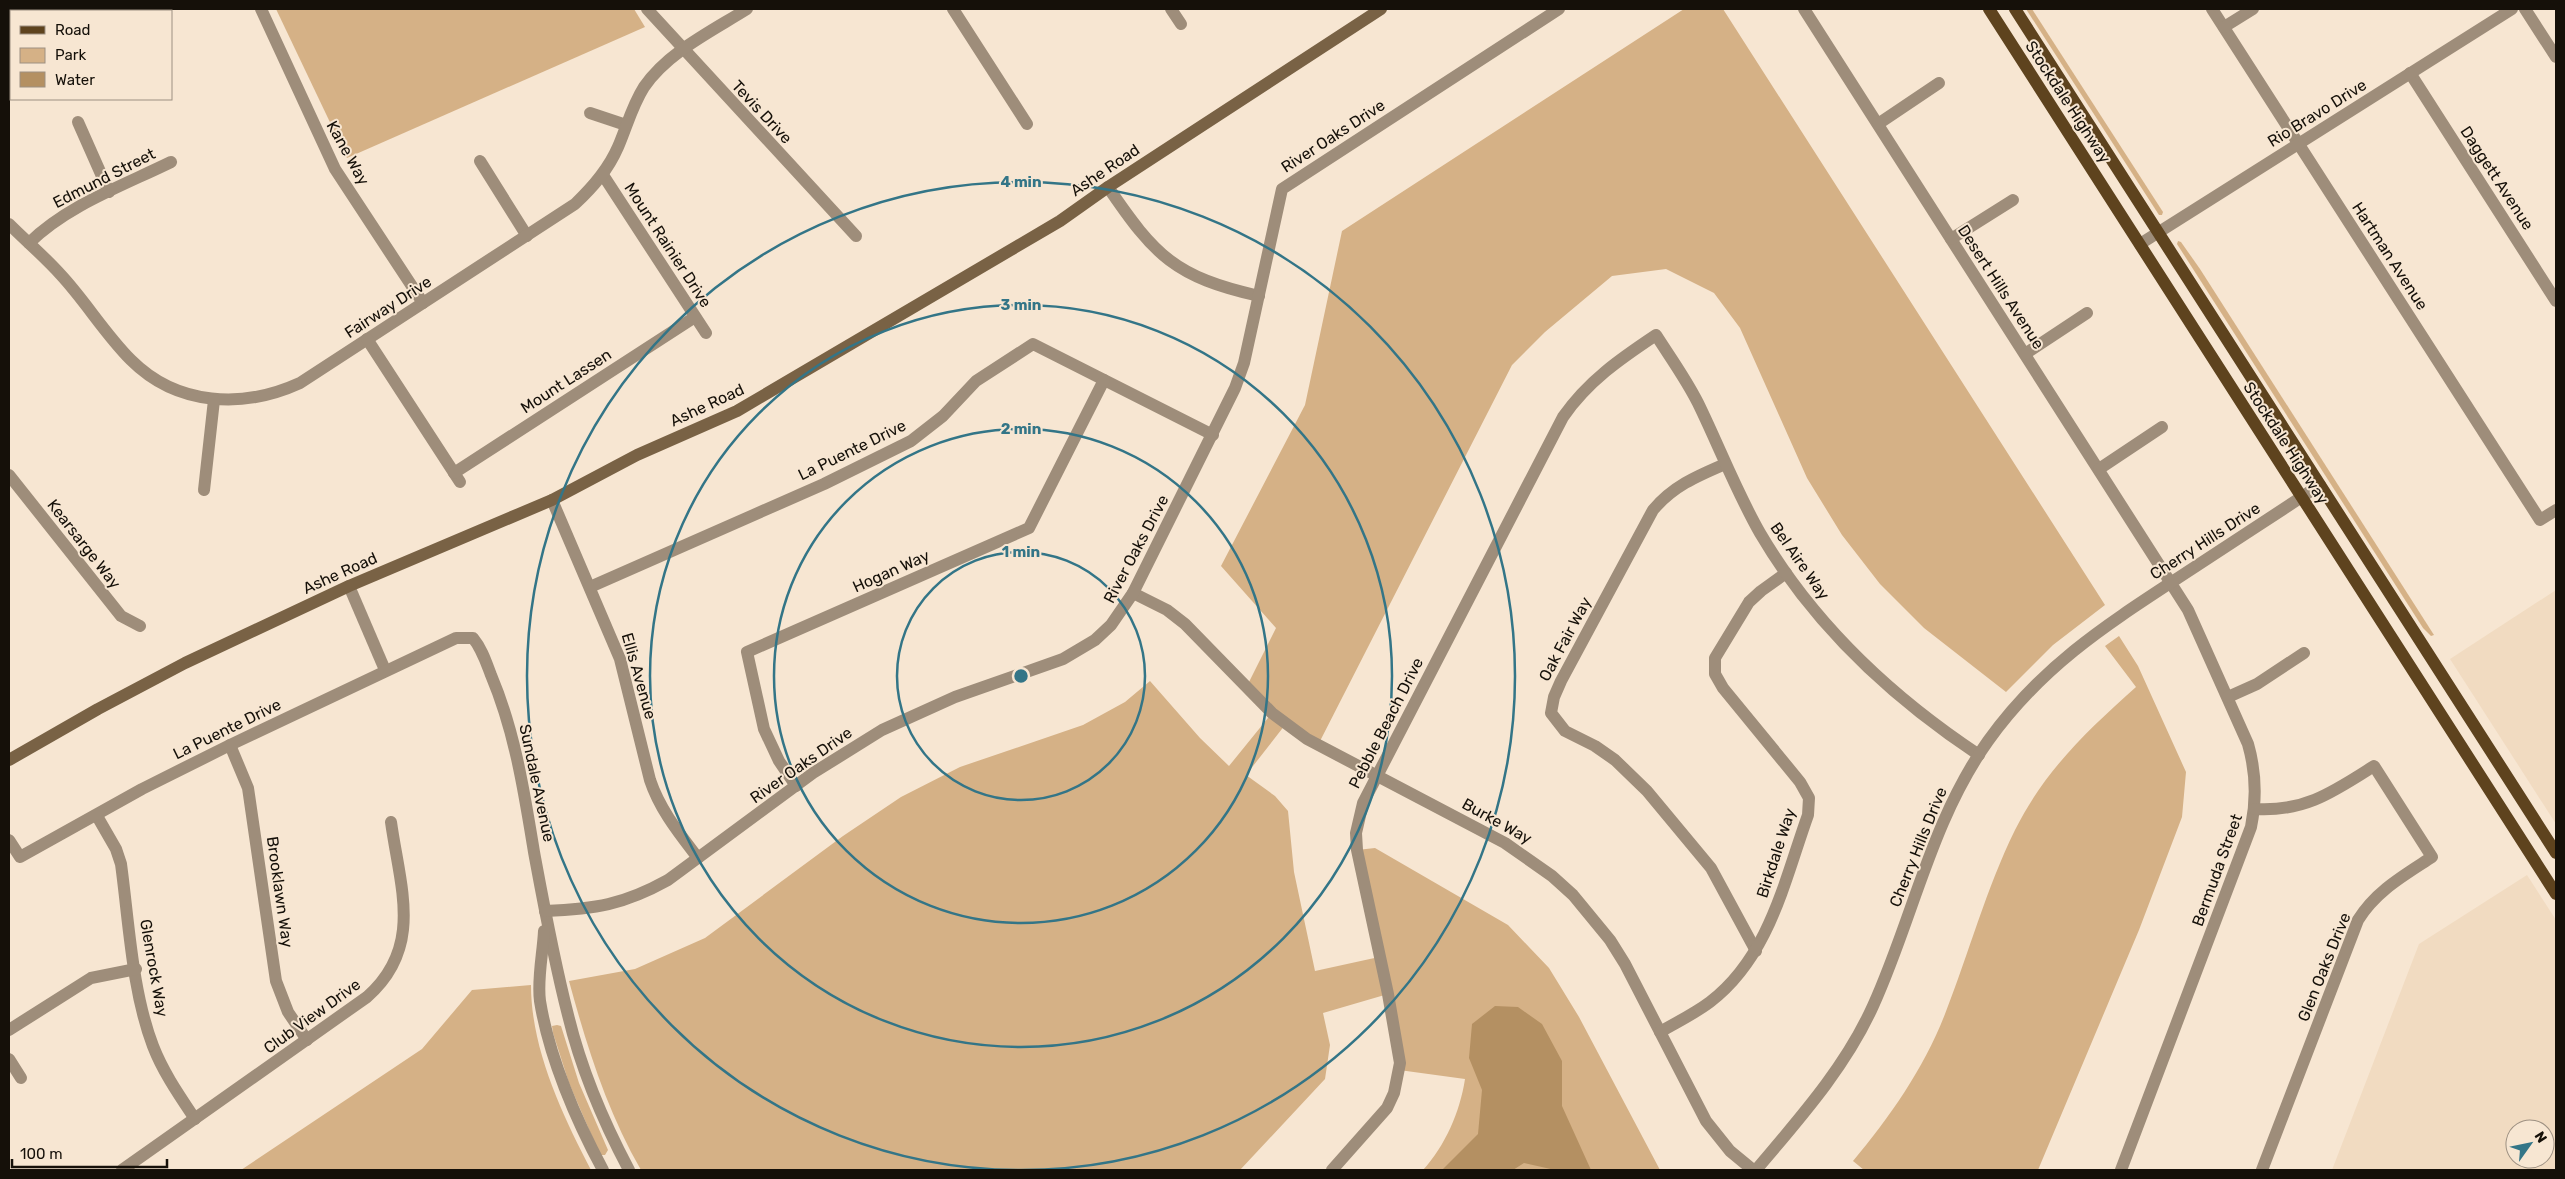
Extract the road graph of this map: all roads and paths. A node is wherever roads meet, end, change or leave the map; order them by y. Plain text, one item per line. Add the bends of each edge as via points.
1 (261, 9) edge
2 (647, 9) edge
3 (747, 9) edge
4 (953, 9) edge
5 (1171, 9) edge
6 (1381, 9) edge
7 (1559, 9) edge
8 (1804, 9) edge
9 (1989, 9) edge
10 (2015, 9) edge
11 (2212, 9) edge
12 (2253, 9) edge
13 (2512, 9) edge
14 (2526, 9) edge
15 (1181, 24) dead end
16 (2224, 27) junction
17 (683, 50) junction
18 (2556, 57) edge
19 (2410, 73) junction
20 (1939, 83) dead end
21 (590, 113) dead end
22 (78, 122) dead end
23 (1027, 124) dead end
24 (1878, 124) junction
25 (626, 125) junction
26 (2299, 144) junction
27 (480, 161) dead end
28 (171, 162) dead end
29 (603, 175) junction
30 (1108, 187) junction
31 (109, 192) junction
32 (2013, 200) dead end
33 (9, 224) edge
34 (2159, 232) junction
35 (527, 236) junction
36 (856, 236) dead end
37 (1951, 239) junction
38 (29, 243) junction
39 (2140, 244) junction
40 (1259, 296) junction
41 (2556, 301) edge
42 (423, 303) junction
43 (2087, 313) dead end
44 (695, 317) junction
45 (706, 333) dead end
46 (1656, 335) joint
47 (367, 339) junction
48 (2025, 354) junction
49 (1104, 380) junction
50 (214, 400) junction
51 (2162, 427) dead end
52 (1213, 435) junction
53 (1725, 464) junction
54 (2099, 469) junction
55 (9, 475) edge
56 (2320, 485) junction
57 (204, 490) dead end
58 (2302, 497) junction
59 (552, 500) junction
60 (2556, 510) edge
61 (1786, 573) junction
62 (2171, 582) junction
63 (349, 586) junction
64 (590, 587) junction
65 (1134, 593) junction
66 (140, 626) dead end
67 (473, 638) joint
68 (2304, 653) dead end
69 (385, 670) junction
70 (2228, 697) junction
71 (230, 745) junction
72 (1979, 755) junction
73 (9, 760) edge
74 (1377, 776) junction
75 (796, 786) junction
76 (2255, 809) junction
77 (97, 816) junction
78 (391, 822) dead end
79 (9, 840) edge
80 (2556, 853) edge
81 (698, 858) junction
82 (2556, 894) edge
83 (545, 911) junction
84 (1756, 951) junction
85 (136, 969) junction
86 (9, 1030) edge
87 (1660, 1032) junction
88 (307, 1040) junction
89 (9, 1059) edge
90 (21, 1078) dead end
91 (196, 1119) junction
92 (621, 1156) junction
93 (602, 1169) edge
94 (122, 1170) edge
95 (629, 1170) edge
96 (1332, 1170) edge
97 (1754, 1170) edge
98 (2121, 1170) edge
99 (2262, 1170) edge

1 - 42 street, Kane Way via 335,169
2 - 17 street, Tevis Drive
3 - 17 street, Fairway Drive
4 - 23 street
5 - 15 street
6 - 30 street, Ashe Road
7 - 40 street, River Oaks Drive via 1282,188
8 - 24 street, Desert Hills Avenue
9 - 39 main road, Stockdale Highway
10 - 34 main road, Stockdale Highway
11 - 16 street, Hartman Avenue
12 - 16 street
13 - 19 street, Rio Bravo Drive
14 - 18 street
16 - 26 street, Hartman Avenue
17 - 25 street, Fairway Drive via 645,86
17 - 36 street, Tevis Drive
19 - 26 street, Rio Bravo Drive
19 - 41 street, Daggett Avenue
20 - 24 street
21 - 25 street
22 - 31 street
24 - 37 street, Desert Hills Avenue
25 - 29 street, Fairway Drive
26 - 34 street, Rio Bravo Drive
26 - 60 street, Hartman Avenue via 2540,520
27 - 35 street
28 - 31 street, Edmund Street
29 - 35 street, Fairway Drive via 575,204
29 - 44 street, Mount Rainier Drive
30 - 40 street via 1137,231 1168,260 1204,281
30 - 59 street, Ashe Road via 1060,221 737,411 637,455
31 - 38 street, Edmund Street via 59,218
32 - 37 street
33 - 38 street, Fairway Drive
34 - 39 street, Rio Bravo Drive
34 - 56 main road, Stockdale Highway
35 - 42 street, Fairway Drive
37 - 48 street, Desert Hills Avenue
38 - 50 street, Fairway Drive via 62,275 120,348 144,372 178,391
39 - 58 main road, Stockdale Highway
40 - 52 street, River Oaks Drive via 1244,364
42 - 47 street, Fairway Drive
43 - 48 street
44 - 45 street, Mount Rainier Drive
44 - 47 street, Mount Lassen via 457,477
46 - 53 street, Bel Aire Way via 1698,402
46 - 74 street, Pebble Beach Drive via 1595,378 1563,417
47 - 50 street, Fairway Drive via 300,383 282,391 246,400
48 - 54 street, Desert Hills Avenue
49 - 52 street, La Puente Drive
49 - 64 street, La Puente Drive via 1033,344 976,380 943,416 911,441 824,484
49 - 75 street, Hogan Way via 1029,528 747,652 764,729 778,761
50 - 57 street
51 - 54 street
52 - 65 street, River Oaks Drive
53 - 61 street, Bel Aire Way via 1760,533
53 - 84 street, Oak Fair Way via 1685,482 1653,510 1561,681 1552,713 1565,731 1615,760 1647,791 1711,868
54 - 62 street, Desert Hills Avenue
55 - 66 street, Kearsarge Way via 120,616
56 - 58 street, Cherry Hills Drive
56 - 80 main road, Stockdale Highway
58 - 62 street, Cherry Hills Drive
58 - 82 main road, Stockdale Highway
59 - 63 street, Ashe Road
59 - 64 street, Ellis Avenue
61 - 72 street, Bel Aire Way via 1841,642 1872,674 1912,708
61 - 84 street, Birkdale Way via 1749,602 1715,658 1716,674 1723,688 1800,782 1809,798 1808,815 1770,924
62 - 70 street, Bermuda Street via 2188,610
62 - 72 street, Cherry Hills Drive via 2104,626 2052,667 2008,715
63 - 69 street
63 - 73 street, Ashe Road via 185,663
64 - 81 street, Ellis Avenue via 623,667 656,796 663,812
65 - 74 street, Burke Way via 1167,610 1185,624 1286,725
65 - 75 street, River Oaks Drive via 1111,625 1078,652 918,712 847,750
67 - 69 street, La Puente Drive via 456,638
67 - 83 street, Sundale Avenue via 480,646 518,757
68 - 70 street via 2257,684
69 - 71 street, La Puente Drive
70 - 76 street, Bermuda Street via 2253,760
71 - 77 street, La Puente Drive via 142,789
71 - 88 street, Brooklawn Way via 248,788 276,981 288,1012
72 - 97 street, Cherry Hills Drive via 1952,801 1885,979 1856,1038 1820,1093
74 - 87 street, Burke Way via 1505,843 1552,876 1573,895 1610,940
74 - 96 street, Pebble Beach Drive via 1358,817 1357,850 1400,1063 1394,1093 1387,1108
75 - 81 street, River Oaks Drive
76 - 98 street, Bermuda Street via 2247,841
76 - 99 street, Glen Oaks Drive via 2280,810 2305,805 2374,766 2432,857 2385,888 2358,920
77 - 79 street, La Puente Drive via 20,857
77 - 85 street, Glenrock Way via 121,864
78 - 88 street, Club View Drive via 404,916 396,962 367,998
81 - 83 street, River Oaks Drive via 668,880 626,900 587,910
83 - 92 street, Sundale Avenue via 578,1051 594,1097
83 - 93 street, Sundale Avenue via 540,999 555,1057
84 - 87 street, Birkdale Way via 1710,1002
85 - 86 street via 91,978
85 - 91 street, Glenrock Way via 153,1046 174,1088
87 - 97 street, Burke Way via 1706,1120 1730,1151
88 - 91 street, Club View Drive
89 - 90 street
91 - 94 street, Club View Drive
92 - 93 street, Sundale Avenue
92 - 95 street, Sundale Avenue

